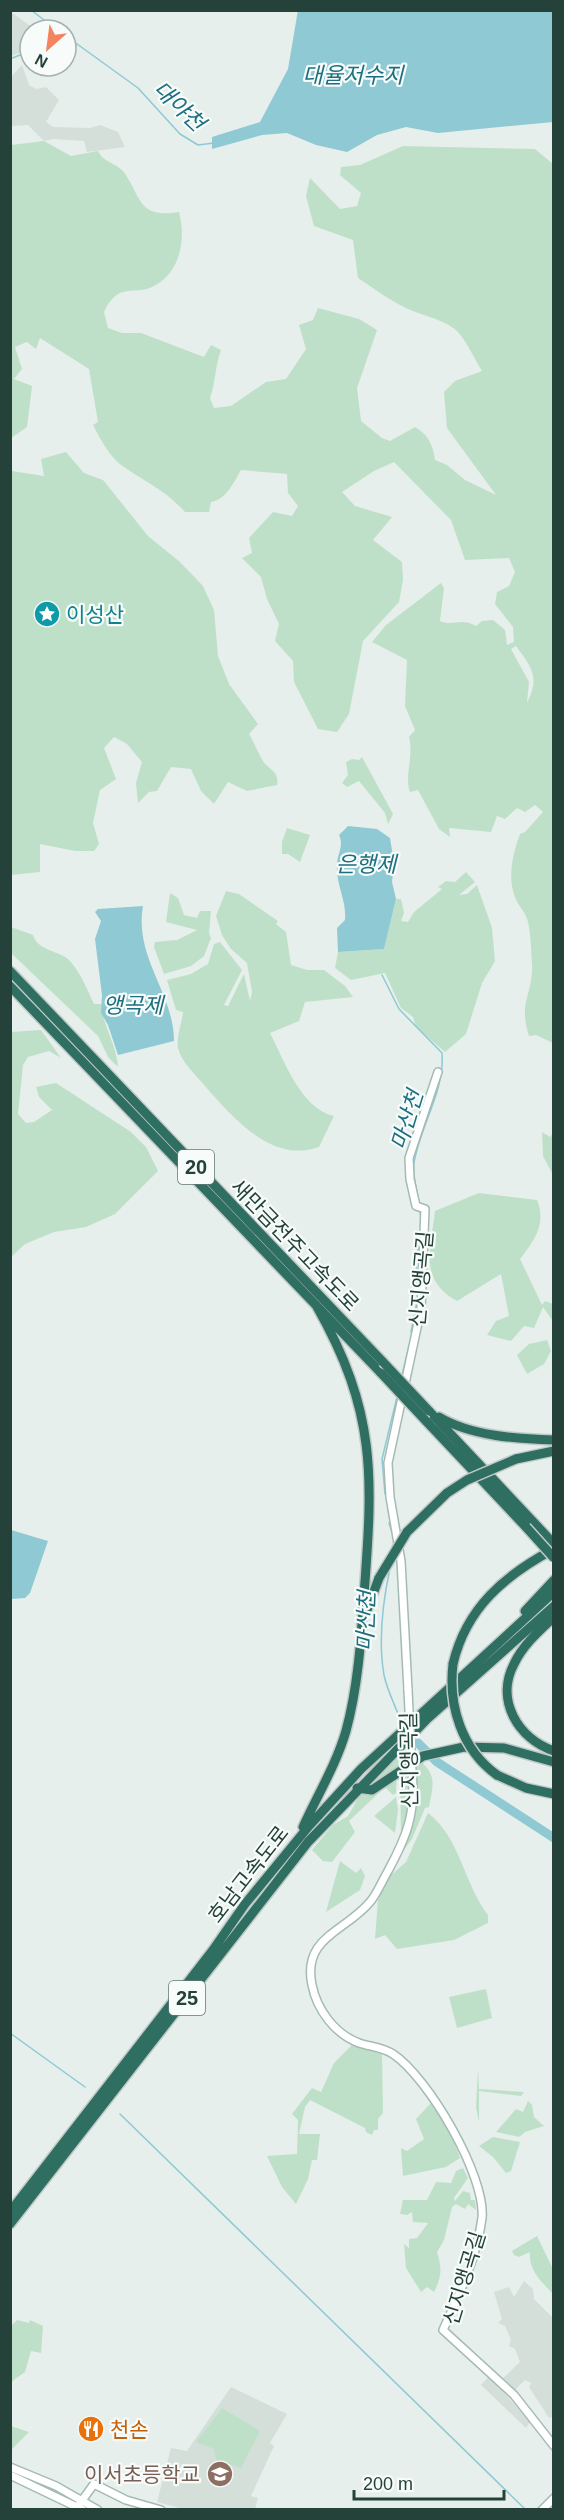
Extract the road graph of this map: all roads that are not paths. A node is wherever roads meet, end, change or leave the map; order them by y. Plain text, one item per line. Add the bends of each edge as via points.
1 (10, 971) edge
2 (10, 986) edge
3 (438, 1072) dead end
4 (316, 1305) junction
5 (429, 1411) junction
6 (554, 1440) edge
7 (554, 1451) edge
8 (530, 1524) junction
9 (554, 1544) edge
10 (554, 1549) edge
11 (554, 1558) edge
12 (554, 1580) edge
13 (554, 1592) edge
14 (554, 1606) edge
15 (554, 1617) edge
16 (361, 1633) junction
17 (534, 1636) junction
18 (487, 1653) junction
19 (480, 1672) junction
20 (554, 1751) edge
21 (554, 1762) edge
22 (408, 1770) junction
23 (357, 1788) junction
24 (554, 1794) edge
25 (298, 1838) junction
26 (10, 2212) edge
27 (10, 2224) edge
28 (554, 2446) edge
29 (10, 2467) edge
30 (10, 2475) edge
31 (29, 2482) junction
32 (554, 2498) edge
33 (82, 2500) junction
34 (79, 2509) edge
35 (69, 2510) edge
36 (98, 2510) edge
37 (161, 2510) edge
38 (543, 2510) edge

1 - 5 highway, 새만금전주고속도로 / 20, bridge
2 - 4 highway, 새만금전주고속도로 / 20
3 - 22 street, 신지앵곡길, bridge via 409,1158 416,1206 425,1209 421,1309 388,1463 401,1561
4 - 8 highway, 새만금전주고속도로 / 20, bridge
4 - 16 highway via 345,1359 365,1429 370,1514
5 - 6 highway via 468,1429
5 - 8 highway, 새만금전주고속도로 / 20
7 - 16 highway, bridge via 516,1459 447,1493 407,1532 379,1578
8 - 9 highway, 새만금전주고속도로 / 20
8 - 11 highway, 새만금전주고속도로 / 20, bridge
10 - 24 highway, bridge via 511,1575 486,1597 464,1631 453,1664 454,1698 462,1732 476,1756 497,1775 526,1788
12 - 18 highway
13 - 18 highway, 호남고속도로 / 25
14 - 19 highway, 호남고속도로 / 25
15 - 17 highway
16 - 25 highway via 346,1730 328,1780
17 - 19 highway
17 - 20 highway via 513,1665 507,1696 514,1718 525,1734
18 - 25 highway, 호남고속도로 / 25 via 361,1769
19 - 23 highway, 호남고속도로 / 25
21 - 22 highway via 483,1746 445,1749 423,1756
22 - 23 highway via 372,1790
22 - 28 street, 신지앵곡길 via 412,1812 407,1836 372,1900 316,1947 312,1985 330,2023 358,2042 384,2049 405,2062 452,2127 475,2184 482,2216 459,2295 443,2330 514,2395
23 - 27 highway, 호남고속도로 / 25 via 308,1842
25 - 26 highway, 호남고속도로 / 25
29 - 33 street
30 - 31 street
31 - 34 street
31 - 35 street via 31,2488 65,2504
32 - 38 street
33 - 34 street
33 - 36 street
33 - 37 street via 94,2484 126,2500

